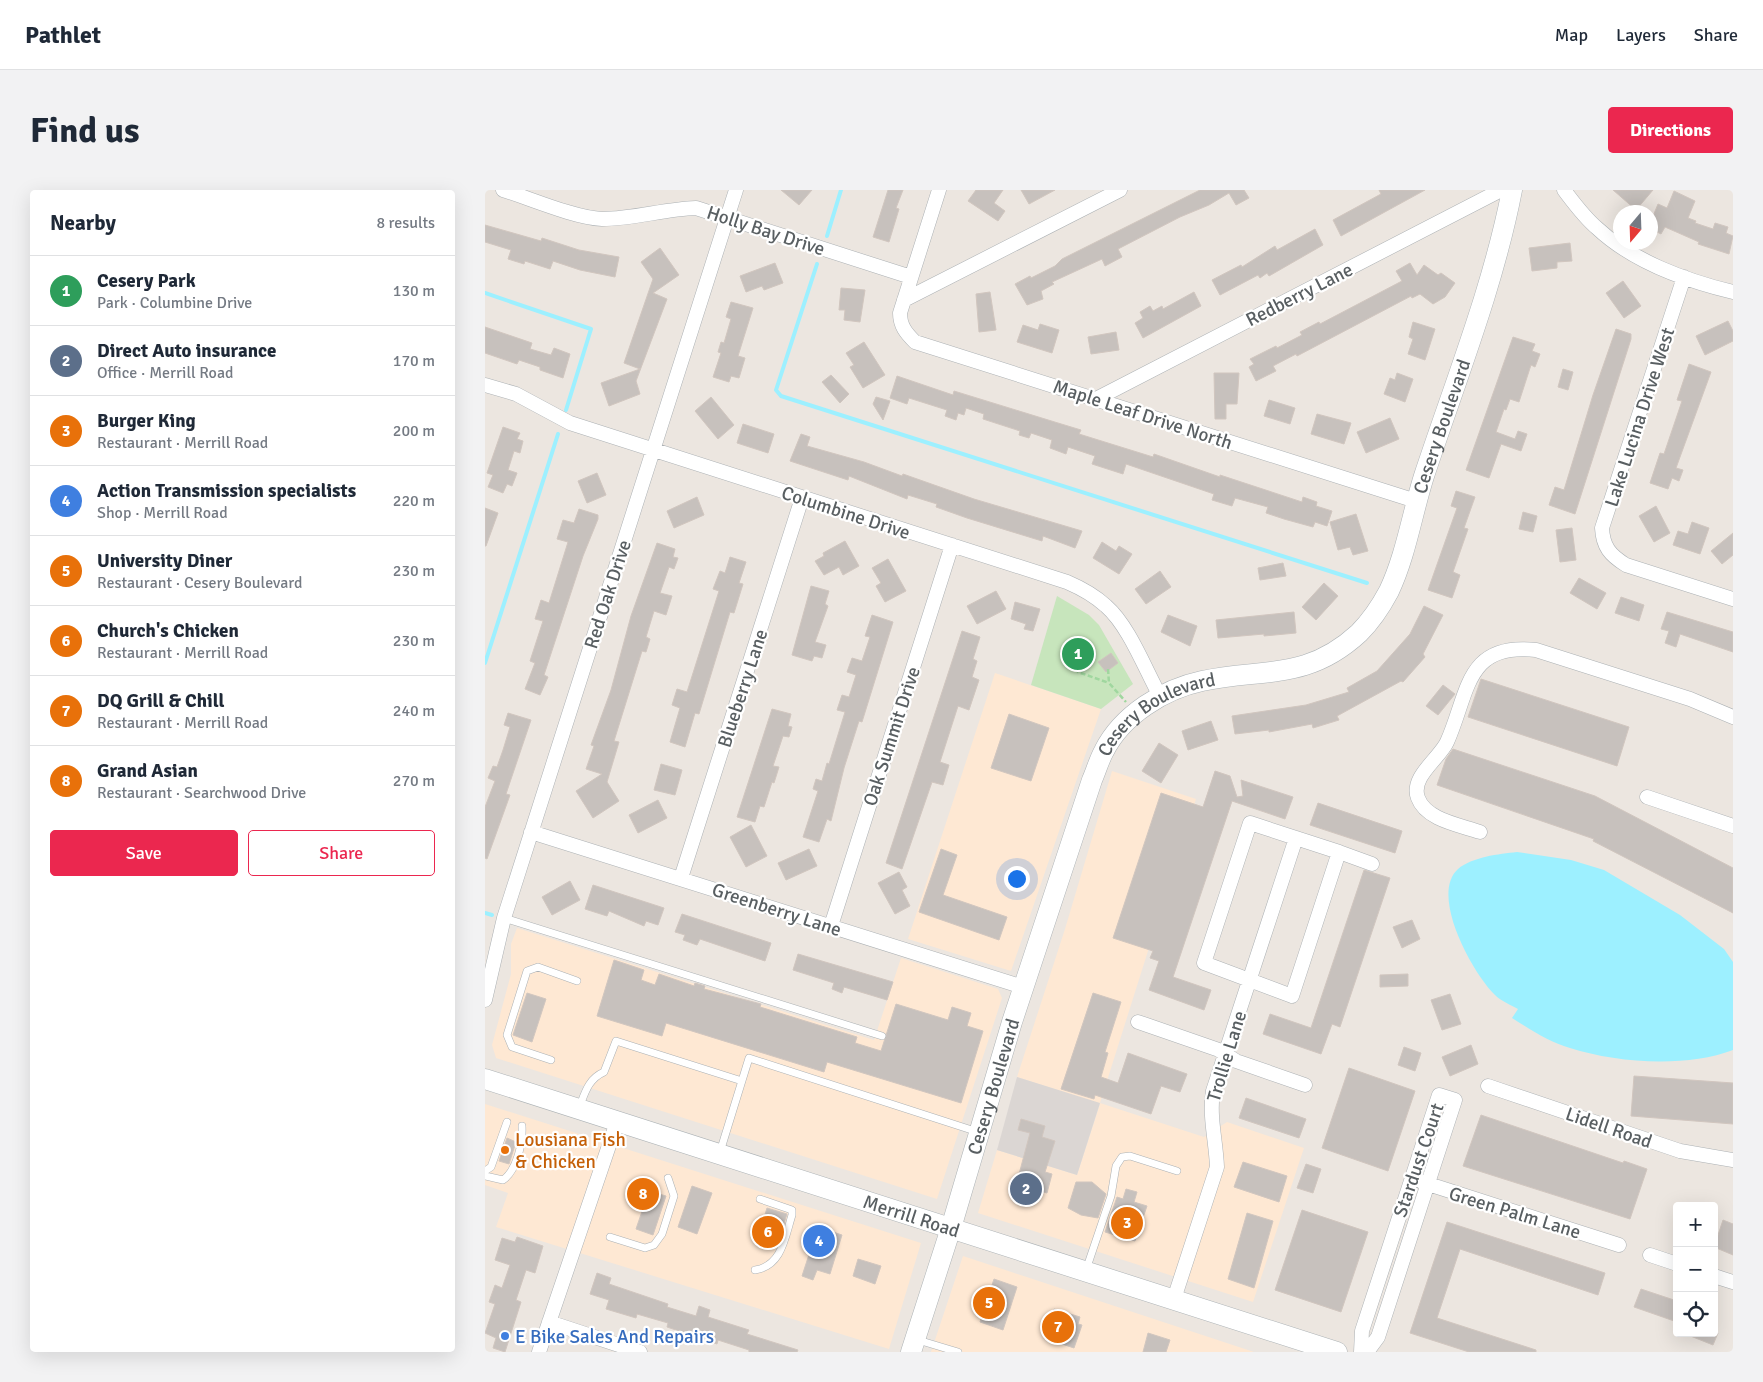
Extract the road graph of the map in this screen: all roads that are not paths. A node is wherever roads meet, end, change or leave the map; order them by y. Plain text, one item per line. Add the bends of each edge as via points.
1 (503, 190) edge
2 (736, 190) edge
3 (939, 190) edge
4 (1120, 190) edge
5 (1501, 190) edge
6 (1512, 190) edge
7 (1564, 190) edge
8 (727, 216) junction
9 (911, 277) junction
10 (1685, 277) junction
11 (1733, 292) edge
12 (904, 300) junction
13 (485, 385) edge
14 (1096, 399) junction
15 (652, 450) junction
16 (802, 498) junction
17 (1416, 501) junction
18 (952, 546) junction
19 (1733, 599) edge
20 (1160, 696) junction
21 (1733, 717) edge
22 (1647, 797) dead end
23 (1733, 826) edge
24 (531, 832) junction
25 (1480, 832) dead end
26 (1296, 838) junction
27 (1339, 852) junction
28 (1372, 864) dead end
29 (681, 878) junction
30 (504, 918) junction
31 (831, 926) junction
32 (1250, 980) junction
33 (577, 981) dead end
34 (1023, 987) junction
35 (485, 1000) edge
36 (1139, 1022) dead end
37 (882, 1036) dead end
38 (1225, 1054) junction
39 (551, 1060) dead end
40 (485, 1079) edge
41 (742, 1080) junction
42 (1305, 1085) dead end
43 (1488, 1086) dead end
44 (579, 1109) junction
45 (507, 1122) dead end
46 (617, 1122) junction
47 (522, 1126) dead end
48 (978, 1132) junction
49 (720, 1154) junction
50 (1733, 1160) edge
51 (485, 1171) edge
52 (1177, 1171) dead end
53 (485, 1176) edge
54 (668, 1178) dead end
55 (1411, 1179) junction
56 (1429, 1185) junction
57 (759, 1199) dead end
58 (951, 1228) junction
59 (609, 1237) dead end
60 (1619, 1244) dead end
61 (1651, 1255) dead end
62 (1673, 1263) edge
63 (755, 1270) dead end
64 (1086, 1270) junction
65 (1718, 1277) edge
66 (1733, 1282) edge
67 (1174, 1299) junction
68 (549, 1322) junction
69 (913, 1346) edge
70 (539, 1352) edge
71 (640, 1352) edge
72 (958, 1352) edge
73 (1337, 1352) edge
74 (1361, 1352) edge
75 (1367, 1352) edge

1 - 8 street, Holly Bay Drive via 599,219 696,208
2 - 8 street, Red Oak Drive
3 - 9 street, Maple Leaf Drive North
4 - 12 street
5 - 14 street, Redberry Lane
6 - 17 main road, Cesery Boulevard via 1496,259
7 - 10 street via 1597,229 1617,244
8 - 9 street, Holly Bay Drive
8 - 15 street, Red Oak Drive
9 - 12 street, Maple Leaf Drive North
10 - 11 street
10 - 19 street, Lake Lucina Drive West via 1602,528 1603,542 1611,555 1626,565
12 - 14 street, Maple Leaf Drive North via 900,322 915,342
13 - 15 street, Columbine Drive via 516,394 569,423
14 - 17 street, Maple Leaf Drive North
15 - 16 street, Columbine Drive
15 - 24 street, Red Oak Drive
16 - 18 street, Columbine Drive
16 - 29 street, Blueberry Lane
17 - 20 main road, Cesery Boulevard via 1389,590 1376,614 1339,649 1294,670 1201,681
18 - 20 street, Columbine Drive via 1089,592 1108,607 1123,628
18 - 31 street, Oak Summit Drive
20 - 34 main road, Cesery Boulevard via 1135,713 1114,735 1101,758
21 - 25 street via 1690,699 1536,650 1516,648 1496,652 1467,681 1446,744 1418,782 1417,796 1421,805 1439,818
22 - 23 street
24 - 29 street, Greenberry Lane
24 - 30 street, Red Oak Drive
26 - 27 street
26 - 32 street, Trollie Lane
26 - 32 street via 1250,823 1204,963
27 - 28 street
27 - 32 street via 1293,996
29 - 31 street, Greenberry Lane
30 - 35 street, Red Oak Drive
30 - 37 lane
31 - 34 street, Greenberry Lane
32 - 38 street, Trollie Lane
33 - 39 lane via 538,968 527,972 507,1036 511,1047
34 - 48 main road, Cesery Boulevard
36 - 38 street
38 - 42 street via 1235,1061
38 - 67 street, Trollie Lane via 1210,1110 1217,1167
40 - 44 main road, Merrill Road
41 - 44 lane via 616,1040 604,1072 589,1084
41 - 48 lane via 749,1058
41 - 49 lane
43 - 50 street, Lidell Road via 1680,1151
44 - 46 main road, Merrill Road
45 - 51 lane via 491,1167
46 - 49 main road, Merrill Road
46 - 68 street
47 - 53 lane via 523,1136 509,1175 503,1180
48 - 58 main road, Cesery Boulevard
49 - 58 main road, Merrill Road
52 - 64 lane via 1129,1156 1122,1157 1116,1166 1111,1196
54 - 59 lane via 674,1196 662,1234 654,1245 645,1248
55 - 56 street, Green Palm Lane
55 - 56 street, Stardust Court via 1439,1095 1455,1100
55 - 74 street, Stardust Court via 1362,1331
56 - 60 street, Green Palm Lane
56 - 75 street, Stardust Court via 1378,1336
57 - 63 lane via 792,1210 793,1215 777,1259 765,1269
58 - 64 main road, Merrill Road
58 - 69 main road, Cesery Boulevard
61 - 62 street
64 - 67 main road, Merrill Road
65 - 66 street
67 - 73 main road, Merrill Road
68 - 70 street
68 - 71 street
69 - 72 lane

